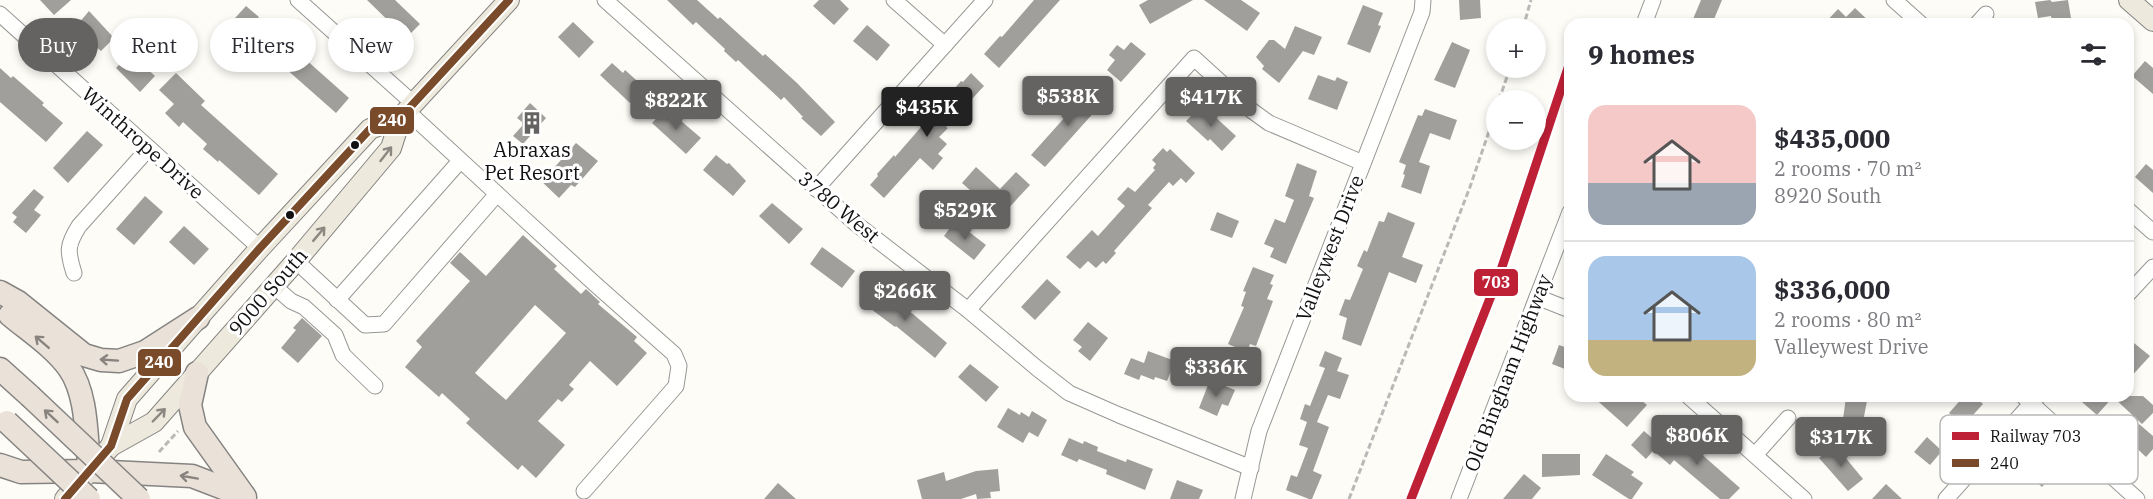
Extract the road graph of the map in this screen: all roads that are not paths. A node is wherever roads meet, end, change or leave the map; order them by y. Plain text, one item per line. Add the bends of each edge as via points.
1 (298, 0) edge
2 (509, 0) edge
3 (606, 0) edge
4 (894, 0) edge
5 (985, 0) edge
6 (1423, 0) edge
7 (1653, 0) edge
8 (1894, 0) edge
9 (2129, 0) edge
10 (0, 14) edge
11 (1646, 18) edge
12 (1914, 18) edge
13 (2153, 21) edge
14 (945, 45) junction
15 (407, 111) junction
16 (149, 148) junction
17 (460, 160) junction
18 (1363, 163) junction
19 (816, 189) junction
20 (497, 195) junction
21 (2134, 215) edge
22 (1564, 228) edge
23 (2153, 232) edge
24 (260, 248) junction
25 (296, 261) junction
26 (2153, 267) edge
27 (74, 273) dead end
28 (274, 286) junction
29 (2134, 288) edge
30 (0, 292) edge
31 (1537, 297) junction
32 (337, 300) junction
33 (0, 306) edge
34 (1564, 308) edge
35 (968, 310) junction
36 (198, 318) junction
37 (0, 369) edge
38 (197, 373) junction
39 (375, 386) dead end
40 (1695, 402) edge
41 (2027, 402) edge
42 (2034, 402) edge
43 (2016, 415) edge
44 (2048, 415) edge
45 (3, 418) edge
46 (1788, 418) dead end
47 (111, 446) junction
48 (1755, 455) junction
49 (0, 465) edge
50 (1251, 468) junction
51 (90, 471) junction
52 (1958, 484) edge
53 (2121, 484) edge
54 (584, 491) dead end
55 (245, 497) edge
56 (65, 499) edge
57 (89, 499) edge
58 (139, 499) edge
59 (1243, 499) edge
60 (1459, 499) edge
61 (1804, 499) edge
62 (1946, 499) edge
63 (2137, 499) edge

1 - 15 street
2 - 15 main road, 9000 South
3 - 19 street, 3780 West
4 - 14 street
5 - 14 street
6 - 18 street, Valleywest Drive via 1422,12
7 - 11 street
8 - 12 street
9 - 13 main road
10 - 16 street, Winthrope Drive
14 - 19 street
15 - 17 street
15 - 24 main road, 9000 South via 370,129
25 -> 15 main road, 9000 South via 392,148
16 - 24 street, Winthrope Drive
16 - 27 street via 70,240 68,255
17 - 20 street
17 - 32 street
18 - 35 street via 1269,123 1194,58
18 - 50 street, Valleywest Drive via 1258,431
19 - 35 street, 3780 West
20 - 32 street via 384,324 365,326
20 - 54 street via 674,354 679,366 676,386
21 - 23 street
22 - 31 street, Old Bingham Highway
24 - 36 main road, 9000 South
25 - 28 main road, 9000 South
25 - 32 street
26 - 29 street
28 - 38 main road, 9000 South
28 - 39 street via 335,335 343,356
36 -> 30 highway via 145,352 118,361 101,360 84,355
31 - 34 street
31 - 60 street, Old Bingham Highway
51 -> 33 highway via 83,408 69,368
35 - 50 street, 3780 West via 1069,393
36 - 47 main road, 9000 South via 127,399
58 -> 37 highway, bridge
47 -> 38 main road, 9000 South via 154,422
38 - 55 highway via 190,405 195,427
40 - 48 street
41 - 43 street
42 - 44 street
45 - 57 highway, bridge
46 - 48 street
47 - 51 main road, 9000 South
48 - 61 street
49 - 51 highway via 21,472
50 - 59 street, Valleywest Drive
55 -> 51 highway via 192,476
51 - 56 main road, 9000 South
51 - 57 highway
52 - 62 street
53 - 63 street

